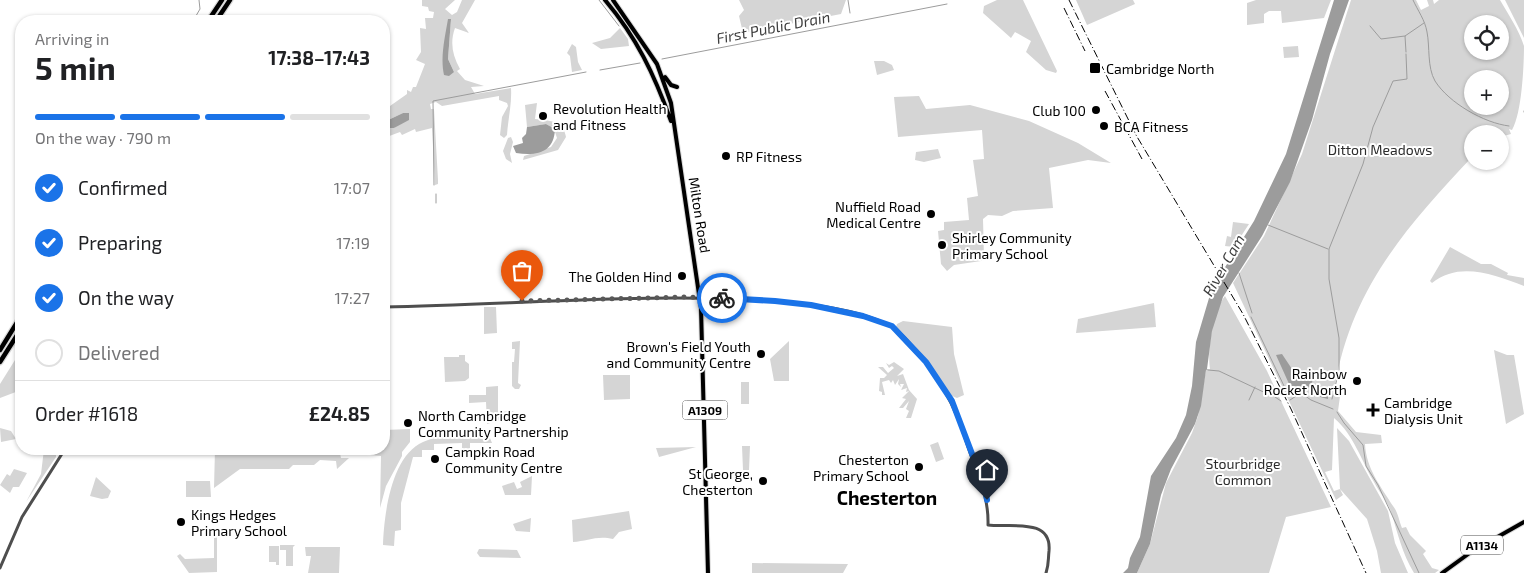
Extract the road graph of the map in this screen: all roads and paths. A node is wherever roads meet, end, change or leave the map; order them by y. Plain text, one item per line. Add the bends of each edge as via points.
1 (222, 0) edge
2 (230, 0) edge
3 (605, 0) edge
4 (613, 0) edge
5 (212, 15) edge
6 (220, 15) edge
7 (625, 16) junction
8 (640, 48) junction
9 (659, 69) junction
10 (677, 88) dead end
11 (667, 90) junction
12 (669, 113) junction
13 (675, 130) junction
14 (700, 297) junction
15 (390, 307) edge
16 (15, 326) edge
17 (15, 339) edge
18 (0, 350) edge
19 (0, 362) edge
20 (61, 455) edge
21 (1524, 522) edge
22 (0, 568) edge
23 (708, 573) edge
24 (1046, 573) edge
25 (1442, 573) edge

1 - 5 highway
2 - 6 highway
3 - 8 main road, Milton Road / A1309
4 - 7 main road, Milton Road / A1309
7 - 8 main road, A1309
7 - 9 main road, Milton Road / A1309
8 - 12 main road, Milton Road / A1309
9 - 10 main road, A1309 via 668,83
9 - 11 main road, Milton Road / A1309
11 - 12 main road, A1309
11 - 13 main road, Milton Road / A1309
12 - 13 main road, Milton Road / A1309
13 - 14 main road, Milton Road / A1309
14 - 15 street
14 - 23 main road, Milton Road / A1309
14 - 24 street via 811,305 892,326 926,362 952,401 985,488 988,524 1040,529 1048,538 1050,563
16 - 18 highway
17 - 19 highway
20 - 22 street via 22,517
21 - 25 main road, A1134 via 1471,552

